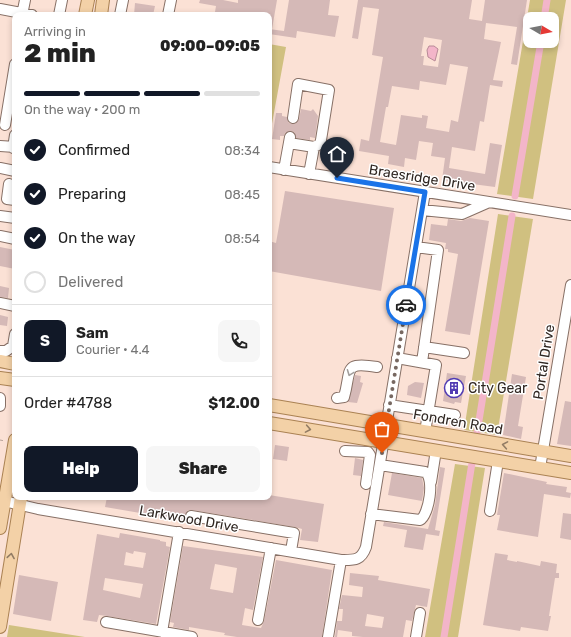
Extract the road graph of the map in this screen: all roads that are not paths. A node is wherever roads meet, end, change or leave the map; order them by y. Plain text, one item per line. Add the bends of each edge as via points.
1 (25, 0) edge
2 (62, 0) edge
3 (88, 0) edge
4 (103, 0) edge
5 (123, 0) edge
6 (171, 0) edge
7 (0, 9) edge
8 (16, 12) edge
9 (26, 12) edge
10 (60, 12) edge
11 (86, 12) edge
12 (101, 12) edge
13 (121, 12) edge
14 (169, 12) edge
15 (12, 106) edge
16 (293, 118) dead end
17 (2, 125) edge
18 (12, 127) edge
19 (0, 146) edge
20 (12, 147) edge
21 (314, 147) junction
22 (0, 168) edge
23 (272, 168) edge
24 (12, 170) edge
25 (284, 170) junction
26 (309, 174) junction
27 (9, 184) dead end
28 (425, 192) junction
29 (12, 200) edge
30 (489, 202) junction
31 (422, 210) junction
32 (571, 215) edge
33 (0, 216) edge
34 (12, 218) edge
35 (0, 236) edge
36 (12, 238) edge
37 (416, 247) junction
38 (571, 285) edge
39 (0, 303) edge
40 (12, 305) edge
41 (12, 346) edge
42 (424, 347) junction
43 (464, 353) dead end
44 (5, 358) edge
45 (397, 358) junction
46 (422, 362) junction
47 (377, 367) dead end
48 (0, 378) edge
49 (12, 380) edge
50 (0, 398) edge
51 (337, 398) dead end
52 (389, 405) junction
53 (0, 406) edge
54 (272, 406) edge
55 (429, 412) junction
56 (455, 415) dead end
57 (272, 423) edge
58 (386, 425) junction
59 (425, 432) junction
60 (11, 441) edge
61 (384, 442) junction
62 (436, 450) junction
63 (345, 451) dead end
64 (543, 451) junction
65 (571, 456) edge
66 (498, 461) junction
67 (380, 465) junction
68 (540, 468) junction
69 (571, 473) edge
70 (431, 482) junction
71 (366, 484) dead end
72 (2, 500) edge
73 (20, 500) edge
74 (490, 510) dead end
75 (372, 514) junction
76 (191, 516) dead end
77 (202, 518) junction
78 (0, 528) edge
79 (179, 532) junction
80 (199, 535) junction
81 (271, 548) junction
82 (291, 551) junction
83 (341, 560) junction
84 (420, 613) dead end
85 (258, 620) dead end
86 (106, 622) dead end
87 (0, 627) edge
88 (162, 632) junction
89 (192, 637) edge
90 (328, 637) edge
91 (416, 637) edge

1 - 9 street
2 - 10 street
3 - 11 main road
4 - 12 main road
5 - 13 street
6 - 14 street
7 - 8 street
15 - 17 street
16 - 21 street via 298,84 329,90 320,144
17 - 18 street
19 - 20 street
21 - 25 street via 289,140
21 - 26 street
22 - 24 street
23 - 25 street, Braesridge Drive
25 - 26 street, Braesridge Drive
26 - 28 street, Braesridge Drive
27 - 29 street via 7,199
28 - 30 street, Braesridge Drive
28 - 31 street
30 - 31 street via 462,214
30 - 32 street, Braesridge Drive
31 - 37 street
33 - 34 street
35 - 36 street
37 - 42 street via 438,250
37 - 45 street
38 - 64 street, Portal Drive
39 - 40 street
41 - 44 street
42 - 43 street
42 - 46 street
45 - 46 street
45 - 52 street
46 - 55 street via 436,364
47 -> 51 street via 360,364 352,367 344,397
48 - 49 main road
50 - 53 street
52 - 55 street
52 - 58 street
54 - 58 main road, Fondren Road
55 - 56 street
55 - 59 street
57 -> 61 main road
58 - 59 main road, Fondren Road
58 - 61 street
64 -> 59 main road, Fondren Road
60 - 72 main road
61 - 62 main road
61 - 67 street
62 - 66 main road
62 - 70 street
63 - 71 street via 368,452 370,455
64 - 65 main road, Fondren Road
64 - 68 street, Portal Drive
66 - 68 main road
66 - 74 street
67 - 70 street via 425,472
67 - 75 street
68 - 69 main road
70 - 75 street via 425,514 420,520
72 - 73 street, Larkwood Drive
72 - 78 main road
73 - 79 street, Larkwood Drive via 38,509
87 -> 73 main road
75 - 83 street, Larkwood Drive via 363,555 357,560
76 - 77 street
77 - 80 street
77 - 82 street via 294,533
79 - 80 street, Larkwood Drive
79 - 88 street
80 - 81 street, Larkwood Drive
81 - 82 street, Larkwood Drive
81 - 85 street
82 - 83 street, Larkwood Drive
83 - 90 street
84 - 91 street
86 - 88 street
88 - 89 street

